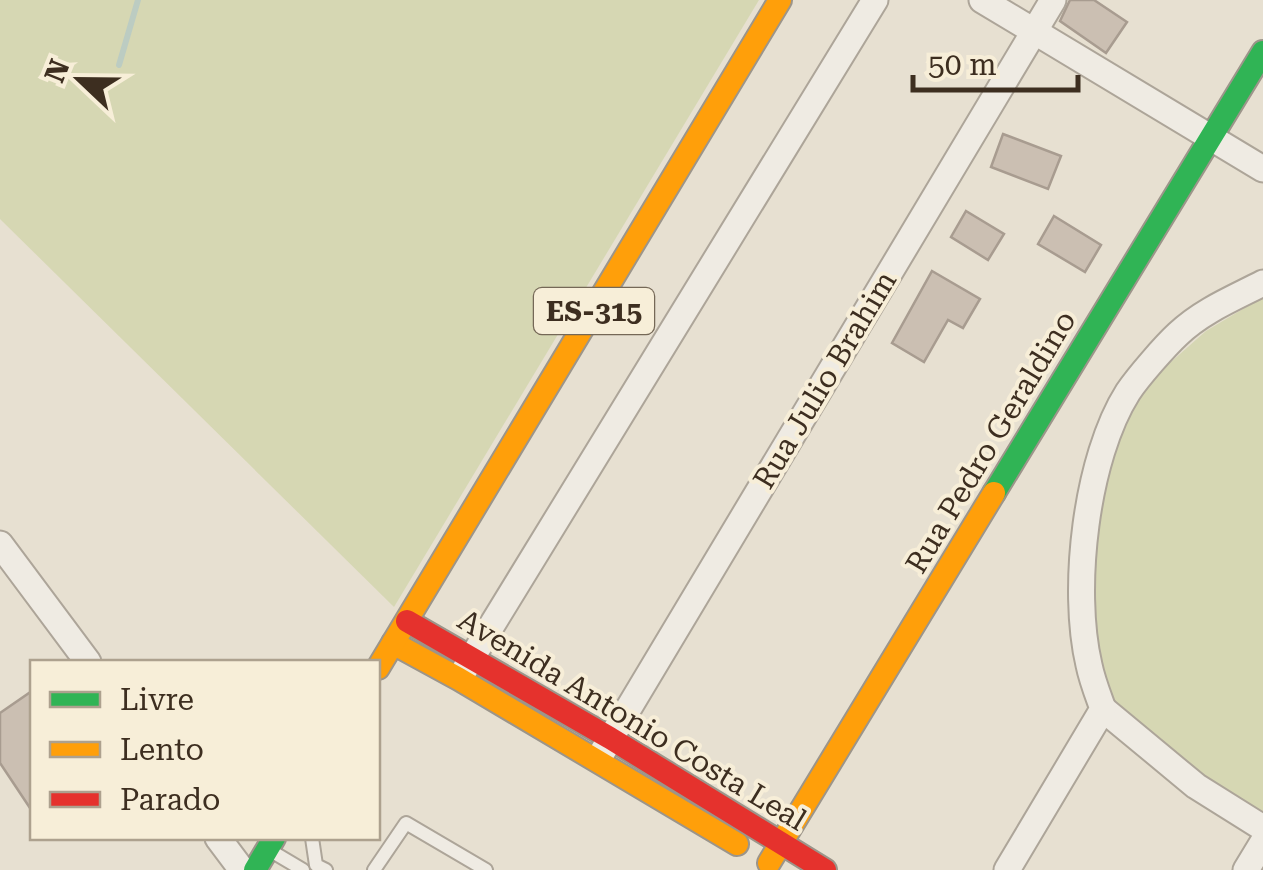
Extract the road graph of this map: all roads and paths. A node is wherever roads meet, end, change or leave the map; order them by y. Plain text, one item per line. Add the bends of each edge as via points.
1 (780, 0) edge
2 (875, 0) edge
3 (982, 0) edge
4 (1053, 0) edge
5 (1034, 31) junction
6 (1263, 52) edge
7 (1212, 138) junction
8 (1263, 168) edge
9 (1263, 284) edge
10 (0, 544) edge
11 (407, 621) junction
12 (393, 642) junction
13 (87, 660) edge
14 (380, 665) edge
15 (465, 669) junction
16 (1103, 709) junction
17 (604, 750) junction
18 (1263, 828) edge
19 (220, 840) edge
20 (312, 840) edge
21 (1263, 842) edge
22 (271, 843) edge
23 (777, 859) edge
24 (314, 868) edge
25 (242, 870) edge
26 (255, 870) edge
27 (374, 870) edge
28 (486, 870) edge
29 (826, 870) edge
30 (1007, 870) edge
31 (1246, 870) edge

1 - 11 street, ES-315
2 - 15 street
3 - 5 street
4 - 5 street, Rua Julio Brahim
5 - 7 street
5 - 17 street, Rua Julio Brahim
6 - 7 street, Rua Pedro Geraldino
7 - 8 street
7 - 23 street, Rua Pedro Geraldino
9 - 16 street via 1178,333 1128,392 1105,441 1084,526 1081,617
10 - 13 street
11 - 12 street, ES-315
11 - 15 street, Avenida Antonio Costa Leal
12 - 14 street, ES-315
12 - 15 street, Avenida Antonio Costa Leal
15 - 17 street, Avenida Antonio Costa Leal
16 - 18 street via 1196,786
16 - 30 street
17 - 23 street, Avenida Antonio Costa Leal
19 - 25 street
20 - 24 lane
21 - 31 street
22 - 24 lane
22 - 26 street
23 - 29 street, Avenida Antonio Costa Leal
27 - 28 lane via 406,822

